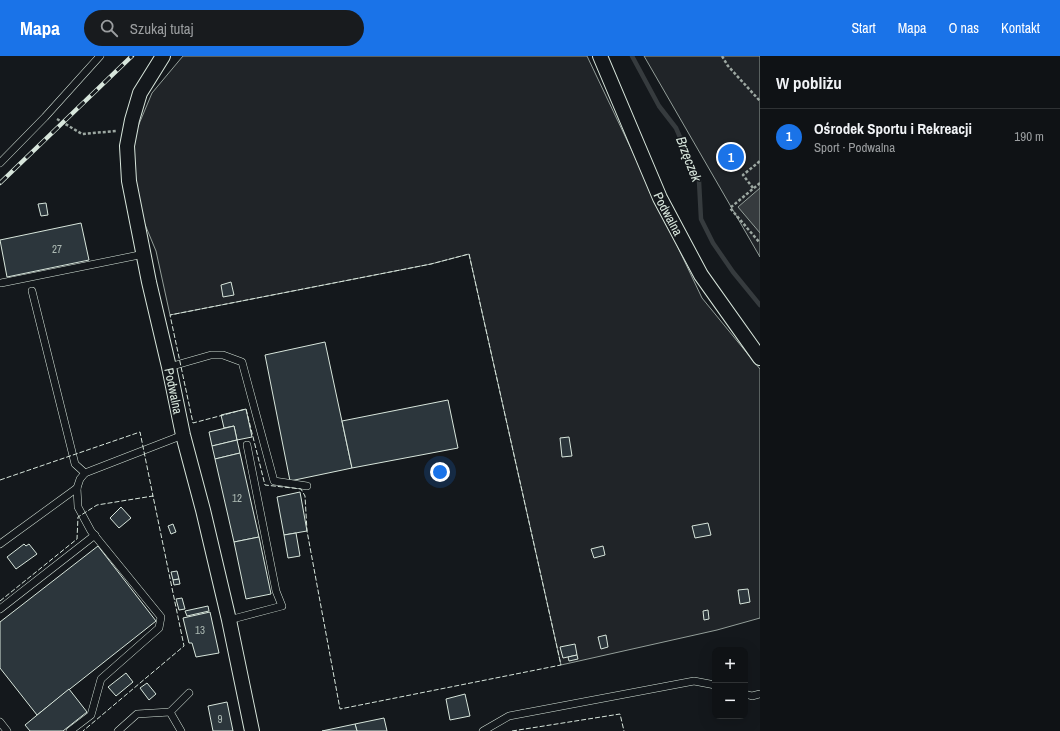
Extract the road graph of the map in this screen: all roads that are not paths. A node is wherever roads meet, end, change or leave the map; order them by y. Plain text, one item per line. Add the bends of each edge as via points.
1 (100, 56) edge
2 (163, 56) edge
3 (600, 56) edge
4 (0, 163) edge
5 (144, 254) junction
6 (1, 283) dead end
7 (32, 291) dead end
8 (760, 358) edge
9 (169, 367) junction
10 (183, 435) junction
11 (247, 445) dead end
12 (85, 473) junction
13 (307, 486) dead end
14 (77, 488) junction
15 (95, 535) junction
16 (0, 544) edge
17 (0, 609) edge
18 (229, 620) junction
19 (712, 684) edge
20 (190, 693) dead end
21 (760, 694) edge
22 (748, 695) edge
23 (170, 712) junction
24 (0, 722) edge
25 (7, 731) edge
26 (70, 731) edge
27 (118, 731) edge
28 (181, 731) edge
29 (252, 731) edge
30 (483, 731) edge

1 - 4 lane
2 - 5 street, Podwalna via 140,93 127,146 130,181
3 - 8 street, Podwalna via 660,198 701,275
5 - 6 lane
5 - 9 street, Podwalna
7 - 12 lane via 75,464
9 - 10 street, Podwalna
9 - 13 lane via 211,355 223,355 242,362 274,482
10 - 12 lane
10 - 18 street, Podwalna
11 - 18 lane via 276,591 282,606
12 - 14 lane
14 - 15 lane via 78,507
14 - 16 lane
15 - 17 lane
15 - 26 lane via 161,617 159,628 101,679 91,715
18 - 29 street, Podwalna
19 - 30 lane via 694,681 509,716
20 - 23 lane
21 - 22 lane
23 - 27 lane via 137,714
23 - 28 lane
24 - 25 lane

